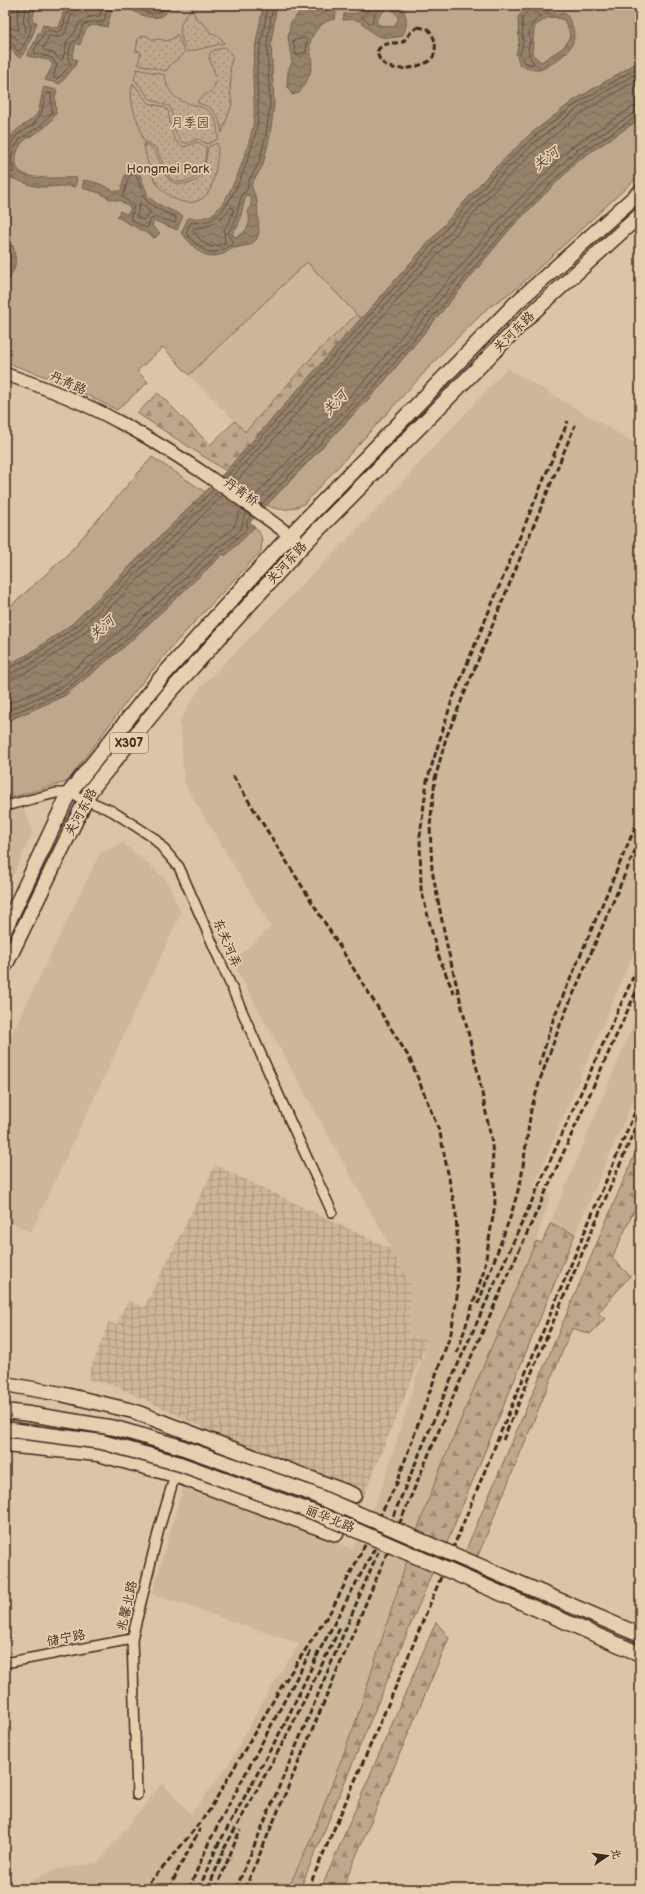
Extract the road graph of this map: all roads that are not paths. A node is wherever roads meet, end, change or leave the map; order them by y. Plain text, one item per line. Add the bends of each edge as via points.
1 (640, 192) edge
2 (640, 215) edge
3 (5, 374) edge
4 (206, 480) joint
5 (288, 538) junction
6 (300, 548) junction
7 (69, 793) junction
8 (85, 800) junction
9 (5, 806) edge
10 (5, 929) edge
11 (5, 966) edge
12 (332, 1212) dead end
13 (5, 1384) edge
14 (5, 1411) edge
15 (5, 1429) edge
16 (5, 1445) edge
17 (174, 1475) junction
18 (354, 1495) dead end
19 (336, 1534) dead end
20 (640, 1635) edge
21 (132, 1639) junction
22 (640, 1654) edge
23 (5, 1663) edge
24 (137, 1795) dead end

1 - 5 main road, 关河东路 via 516,303
2 - 6 main road, 关河东路 via 529,316
3 - 4 street, 丹青路 via 50,389 119,422 181,459
4 - 5 street, 丹青桥
5 - 6 street
5 - 7 main road, 关河东路 / X307 via 159,680
6 - 8 main road, 关河东路 / X307 via 171,691
7 - 8 street, 东关河弄
7 - 9 street, 东关河弄 via 56,793
7 - 10 main road, 关河东路 / X307
8 - 11 main road, 关河东路 / X307
8 - 12 street, 东关河弄 via 112,811 154,838 179,867
13 - 18 main road via 133,1411
14 - 20 main road, 丽华北路, bridge via 115,1428 178,1446 310,1493
15 - 22 main road, 丽华北路, bridge via 102,1442 180,1464 320,1515
16 - 17 main road via 98,1454
17 - 19 main road
17 - 21 street, 兆馨北路
21 - 23 street, 储宁路
21 - 24 street, 兆馨北路

